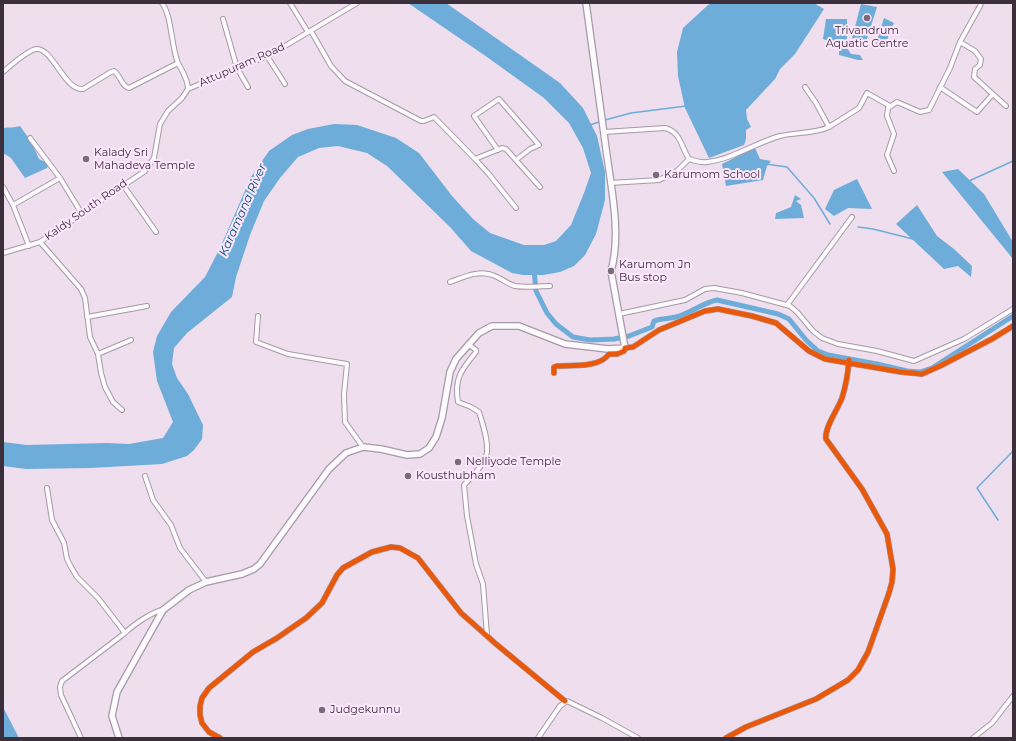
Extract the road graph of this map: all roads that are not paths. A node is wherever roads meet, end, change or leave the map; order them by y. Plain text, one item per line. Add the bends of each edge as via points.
1 (162, 3) edge
2 (290, 3) edge
3 (357, 3) edge
4 (586, 3) edge
5 (980, 3) edge
6 (223, 19) dead end
7 (309, 31) junction
8 (960, 42) junction
9 (267, 56) junction
10 (178, 63) junction
11 (237, 68) junction
12 (3, 72) edge
13 (285, 84) dead end
14 (248, 87) dead end
15 (805, 87) dead end
16 (940, 88) junction
17 (188, 89) junction
18 (993, 94) junction
19 (890, 106) junction
20 (1006, 106) dead end
21 (829, 127) junction
22 (604, 132) junction
23 (30, 138) dead end
24 (544, 143) dead end
25 (539, 145) junction
26 (498, 150) junction
27 (475, 159) junction
28 (689, 159) junction
29 (516, 160) junction
30 (894, 171) dead end
31 (60, 178) junction
32 (610, 183) junction
33 (123, 185) junction
34 (3, 187) edge
35 (540, 187) dead end
36 (13, 205) junction
37 (516, 208) dead end
38 (82, 214) junction
39 (852, 217) dead end
40 (156, 232) dead end
41 (40, 242) junction
42 (29, 246) junction
43 (3, 253) edge
44 (450, 282) dead end
45 (550, 286) dead end
46 (787, 305) junction
47 (147, 306) dead end
48 (1013, 309) edge
49 (619, 314) junction
50 (258, 316) dead end
51 (87, 317) junction
52 (1013, 326) edge
53 (131, 340) dead end
54 (468, 344) junction
55 (625, 348) junction
56 (98, 354) junction
57 (849, 361) junction
58 (554, 373) dead end
59 (122, 410) dead end
60 (363, 446) junction
61 (145, 476) dead end
62 (47, 488) dead end
63 (206, 582) junction
64 (163, 610) junction
65 (125, 633) junction
66 (487, 635) junction
67 (1013, 696) edge
68 (565, 701) junction
69 (81, 738) edge
70 (119, 738) edge
71 (220, 738) edge
72 (538, 738) edge
73 (638, 738) edge
74 (726, 738) edge
75 (973, 738) edge

1 - 10 street
2 - 7 street
3 - 7 street, Attupuram Road
4 - 22 main road
5 - 8 street
6 - 11 street
7 - 9 street, Attupuram Road
7 - 27 street via 331,66 345,80 421,121 434,117
8 - 16 street
8 - 18 street via 978,54 982,62 975,69 974,77
9 - 11 street, Attupuram Road
9 - 13 street
10 - 12 street via 129,88 114,71 79,90 68,81 48,55 37,49 31,50
10 - 17 street
11 - 14 street
11 - 17 street, Attupuram Road
15 - 21 street
16 - 18 street via 977,112
16 - 19 street via 929,110 924,112 896,102
17 - 33 street, Kaldy South Road via 160,124 154,158 145,170
18 - 20 street
19 - 21 street via 867,93 858,108
19 - 30 street via 887,116 894,134 887,155
21 - 28 street via 761,142 724,159 696,162
22 - 28 street via 665,128 673,130
22 - 32 main road
23 - 31 street
24 - 25 street
25 - 26 street via 499,99 474,116
25 - 29 street
26 - 27 street
26 - 29 street via 506,149
27 - 37 street
28 - 32 street via 677,172 659,180
29 - 35 street
31 - 36 street
31 - 38 street
32 - 49 main road via 615,240 614,264 611,271
33 - 38 street, Kaldy South Road
33 - 40 street
34 - 36 street
36 - 42 street
38 - 41 street, Kaldy South Road
39 - 46 street
41 - 42 street, Kaldy South Road
41 - 51 street via 81,289 85,298
42 - 43 street, Kaldy South Road
44 - 45 street via 481,273 510,284
46 - 48 street via 822,338 914,362 964,339
46 - 49 street via 714,288 705,289 685,300
47 - 51 street
49 - 55 main road
50 - 60 street via 256,342 288,354 347,364 344,422
51 - 56 street via 90,337
52 - 57 street via 926,373 901,372
53 - 56 street
54 - 55 main road via 479,333 499,325 519,326 566,344
54 - 60 main road via 450,372 442,418 436,437 429,448 420,454 407,455
54 - 66 street via 476,352 457,378 456,391 458,402 479,412 486,435 487,453 481,465 464,485 476,564 483,584
55 - 57 street via 633,347 659,330 718,308 776,323 809,351 825,358
55 - 58 street via 624,351 609,354 587,365 554,367
56 - 59 street via 105,388
57 - 74 street via 841,400 826,432 826,439 862,489 887,534 893,569 889,593 868,652 858,670 848,680 816,699 746,727
60 - 63 main road via 346,453 329,469 260,564 242,574
61 - 63 street via 153,500 171,525 180,548
62 - 65 street via 52,520 64,543 71,567
63 - 64 main road via 189,590
64 - 65 street via 136,624
64 - 70 main road via 117,692 112,716
65 - 69 street via 62,681 61,695
66 - 68 street
66 - 71 street via 466,618 418,558 400,548 382,548 344,568 337,575 322,603 306,618 253,652 209,688 202,698 200,715 209,732
67 - 75 street via 992,722
68 - 72 street
68 - 73 street

